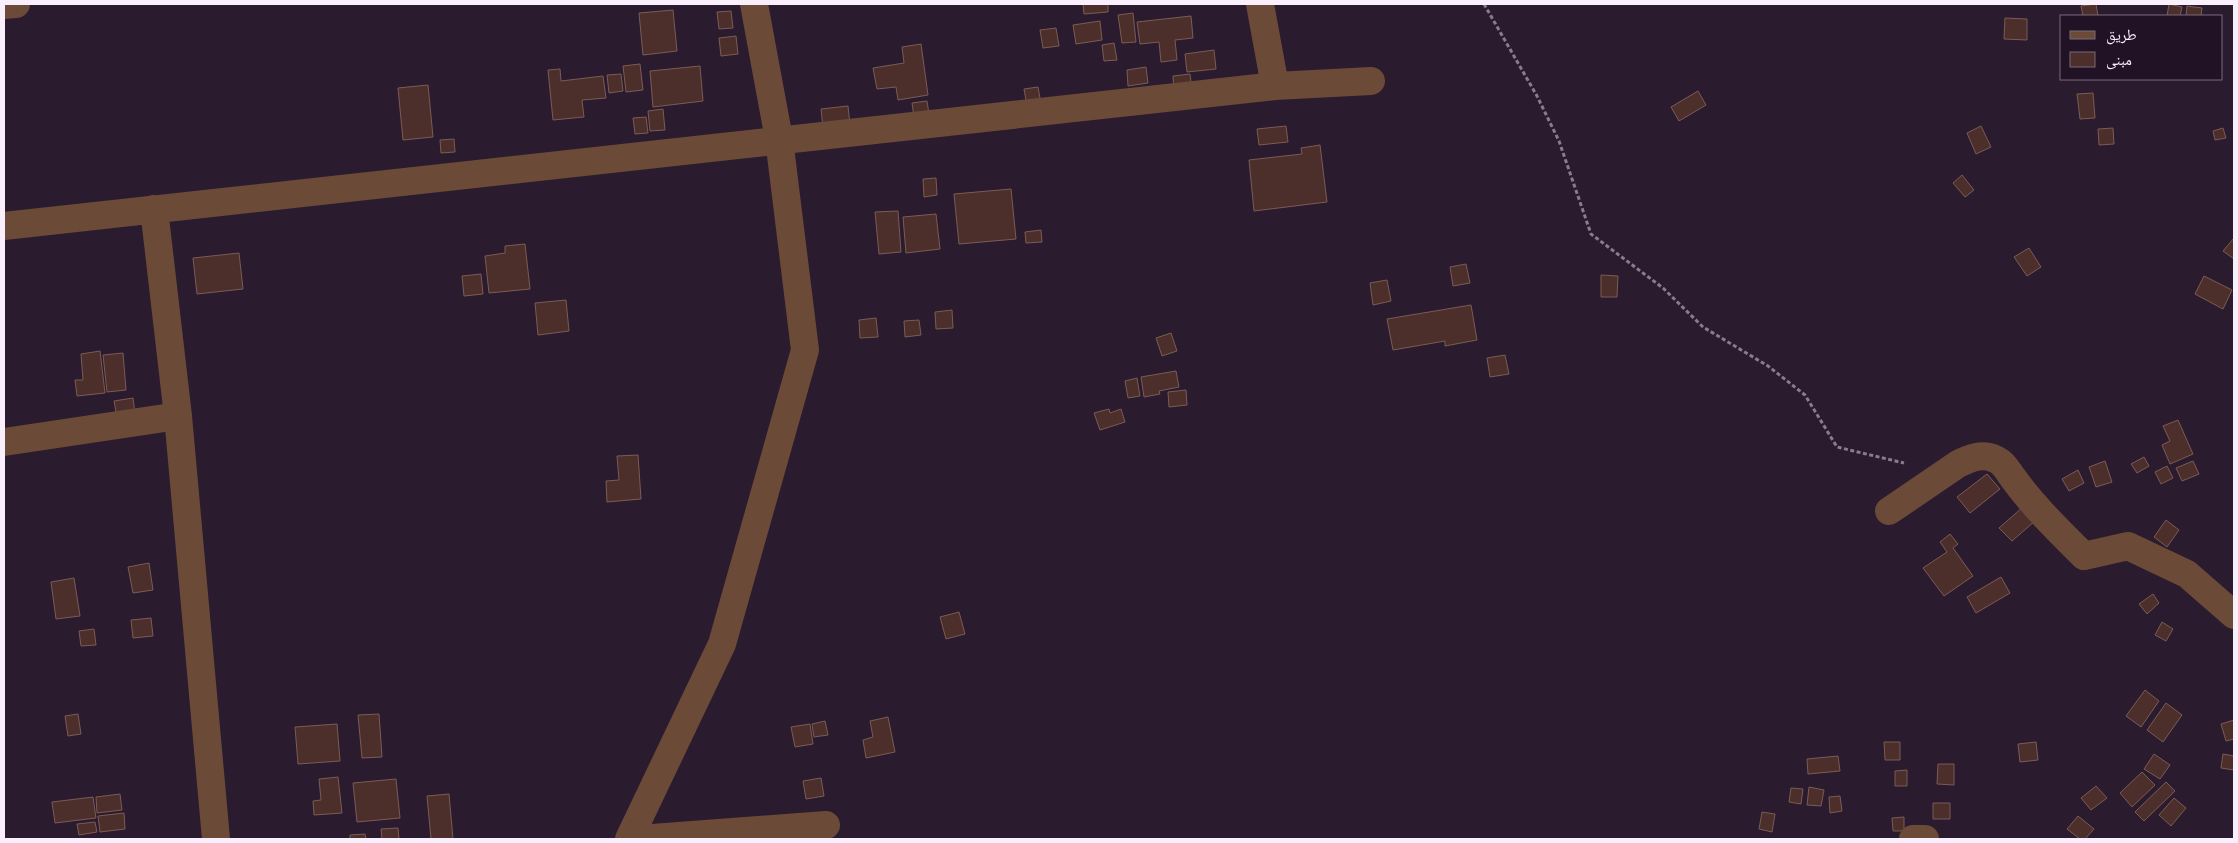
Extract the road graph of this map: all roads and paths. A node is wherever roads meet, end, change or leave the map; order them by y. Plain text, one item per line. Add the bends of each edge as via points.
1 (16, 4) edge
2 (754, 4) edge
3 (1260, 4) edge
4 (1484, 4) edge
5 (4, 5) edge
6 (1371, 81) dead end
7 (1275, 86) junction
8 (779, 139) junction
9 (154, 209) junction
10 (4, 226) edge
11 (178, 416) junction
12 (4, 442) edge
13 (1946, 473) junction
14 (1889, 511) dead end
15 (2234, 615) edge
16 (826, 825) dead end
17 (216, 839) edge
18 (629, 839) edge
19 (639, 839) edge
20 (1912, 839) edge
21 (1925, 839) edge

1 - 5 street
2 - 8 street
3 - 7 street
4 - 13 path via 1538,96 1559,141 1591,234 1663,288 1703,327 1768,366 1805,395 1837,447
6 - 7 street
7 - 8 street
8 - 9 street
8 - 18 street via 805,350 722,644
9 - 10 street
9 - 11 street
11 - 12 street
11 - 17 street
13 - 14 street
13 - 15 street via 1970,458 1984,456 2000,461 2026,497 2084,556 2128,546 2187,574
16 - 19 street
20 - 21 street

